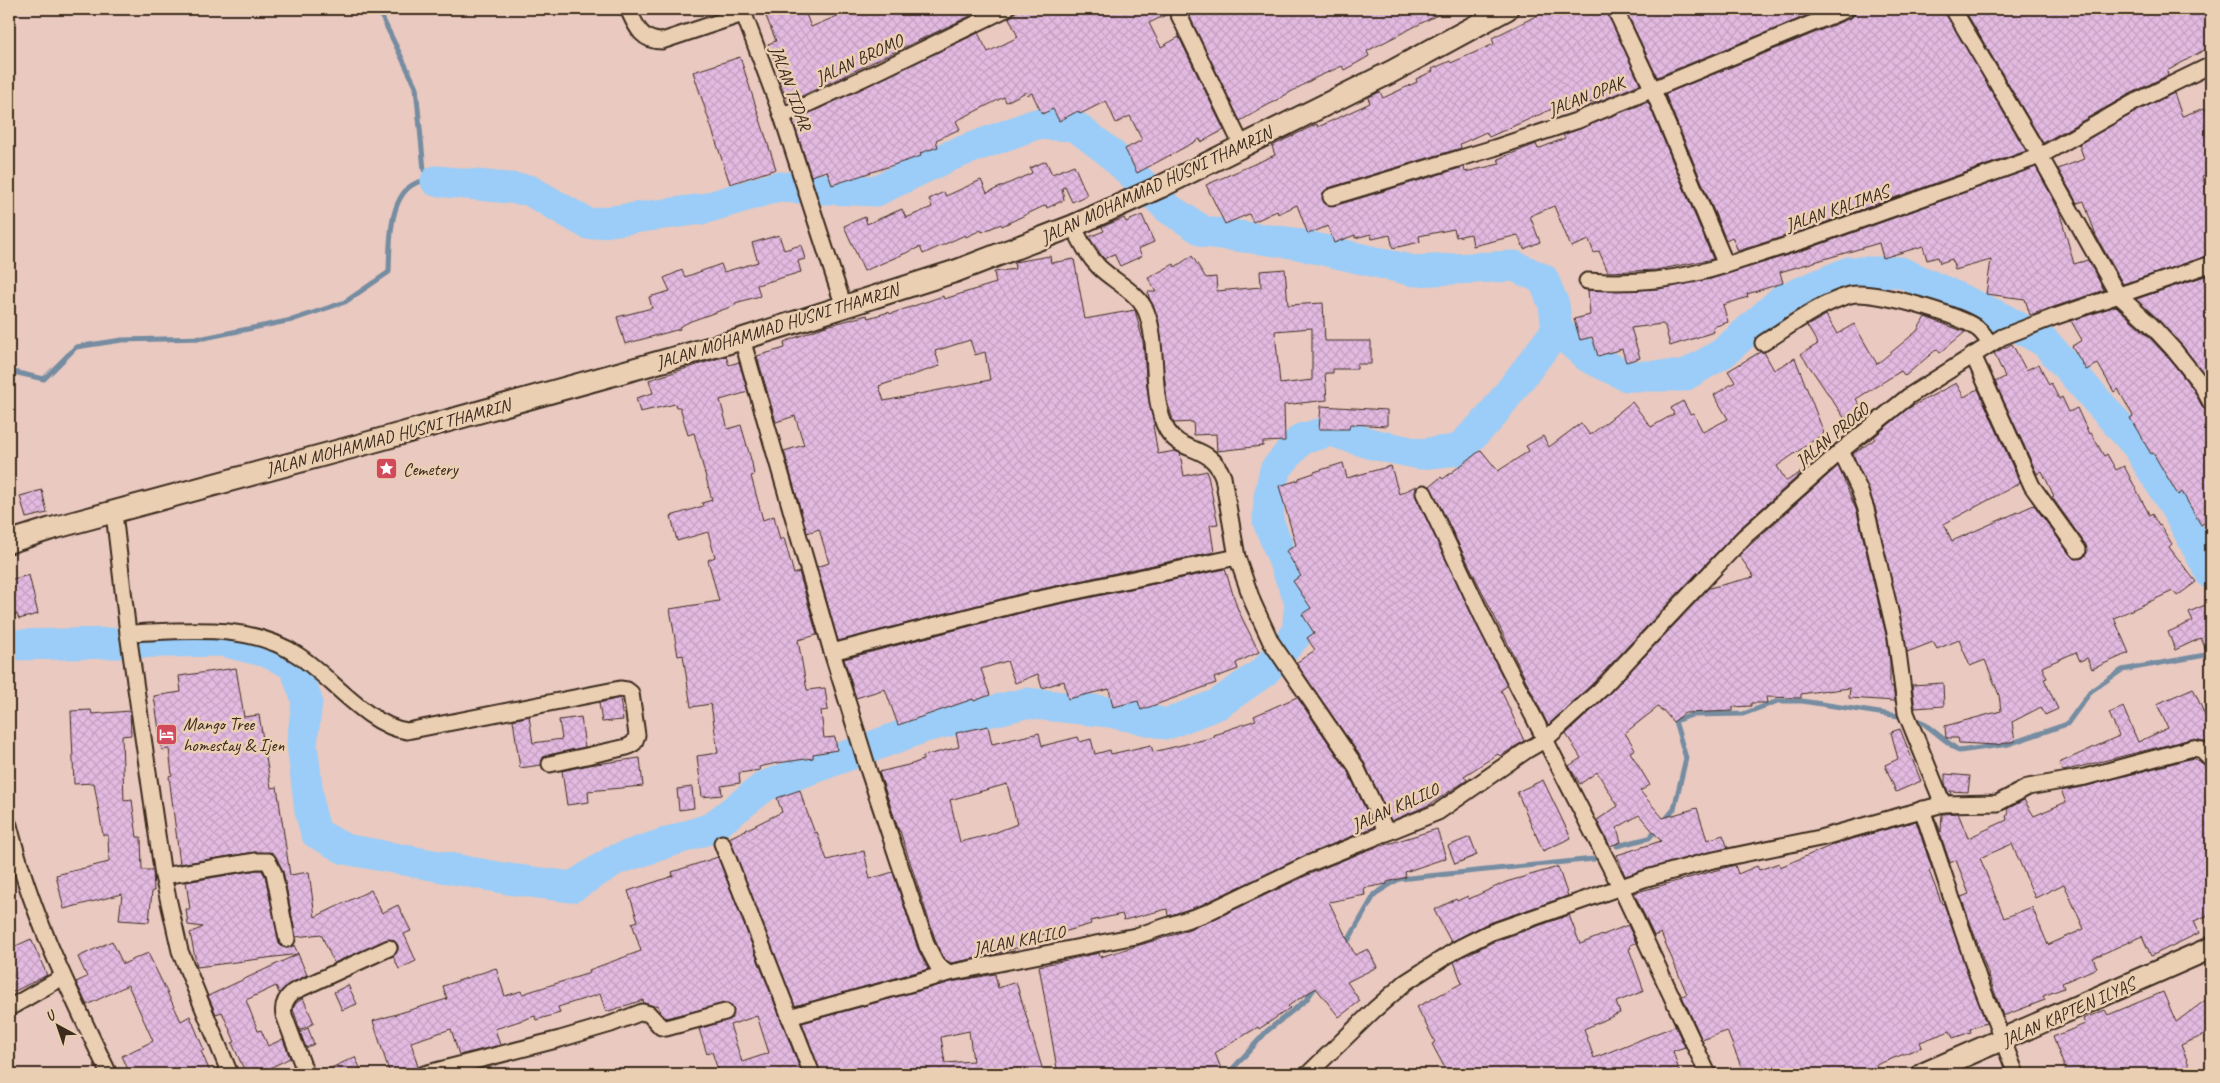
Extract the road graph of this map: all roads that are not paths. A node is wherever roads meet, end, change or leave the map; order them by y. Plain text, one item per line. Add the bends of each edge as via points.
1 (628, 9) edge
2 (1006, 9) edge
3 (1176, 9) edge
4 (1507, 9) edge
5 (1615, 9) edge
6 (1847, 9) edge
7 (1953, 9) edge
8 (742, 11) edge
9 (2211, 65) edge
10 (1653, 90) junction
11 (782, 116) junction
12 (1242, 146) junction
13 (2040, 156) junction
14 (1331, 197) dead end
15 (1073, 226) junction
16 (2211, 264) edge
17 (1726, 265) junction
18 (1587, 281) dead end
19 (2118, 295) junction
20 (844, 307) junction
21 (742, 339) junction
22 (1996, 341) junction
23 (1763, 343) dead end
24 (1973, 355) junction
25 (2211, 403) edge
26 (1841, 451) junction
27 (1424, 493) dead end
28 (114, 512) junction
29 (9, 542) edge
30 (2078, 550) dead end
31 (1237, 557) junction
32 (129, 636) junction
33 (832, 652) junction
34 (1546, 739) junction
35 (2211, 759) edge
36 (550, 764) dead end
37 (1944, 804) junction
38 (1922, 809) junction
39 (9, 825) edge
40 (1387, 833) junction
41 (722, 843) dead end
42 (163, 876) junction
43 (1621, 888) junction
44 (287, 940) dead end
45 (389, 948) dead end
46 (2211, 948) edge
47 (949, 973) junction
48 (63, 977) junction
49 (9, 1008) edge
50 (725, 1012) dead end
51 (789, 1017) junction
52 (2002, 1041) junction
53 (109, 1074) edge
54 (230, 1074) edge
55 (306, 1074) edge
56 (424, 1074) edge
57 (812, 1074) edge
58 (1308, 1074) edge
59 (1708, 1074) edge
60 (1923, 1074) edge
61 (2016, 1074) edge

1 - 8 street, JALAN TIDAR via 640,33 655,41
2 - 11 street, JALAN BROMO
3 - 12 street
4 - 12 street, JALAN MOHAMMAD HUSNI THAMRIN via 1391,72
5 - 10 street
6 - 10 street, JALAN OPAK
7 - 13 street
8 - 11 street, JALAN TIDAR
9 - 13 street, JALAN KALIMAS via 2133,103
10 - 14 street, JALAN OPAK via 1576,121
10 - 17 street
11 - 20 street, JALAN TIDAR
12 - 15 street, JALAN MOHAMMAD HUSNI THAMRIN
13 - 17 street, JALAN KALIMAS
13 - 19 street
15 - 20 street, JALAN MOHAMMAD HUSNI THAMRIN via 956,271
15 - 31 street via 1091,258 1145,309 1160,406 1167,429 1177,441 1209,456 1219,467
16 - 19 street, JALAN PROGO
17 - 18 street, JALAN KALIMAS via 1659,281
19 - 22 street, JALAN PROGO
19 - 25 street via 2174,350 2201,384
20 - 21 street, JALAN MOHAMMAD HUSNI THAMRIN
21 - 28 street, JALAN MOHAMMAD HUSNI THAMRIN
21 - 33 street
22 - 23 street via 1963,321 1895,299 1856,293 1812,312
22 - 24 street, JALAN PROGO
24 - 26 street, JALAN PROGO via 1909,396
24 - 30 street via 2032,486
26 - 34 street, JALAN PROGO via 1744,537 1600,690
26 - 37 street via 1866,509 1896,637 1906,713
27 - 34 street via 1486,624
28 - 29 street, JALAN MOHAMMAD HUSNI THAMRIN
28 - 32 street
31 - 33 street via 1034,600
31 - 40 street via 1247,589 1271,642 1355,765
32 - 36 street via 201,631 259,637 299,656 376,719 398,730 407,731 620,689 631,693 637,735 634,743
32 - 42 street
33 - 47 street via 927,946 937,965
34 - 40 street, JALAN KALILO via 1438,812
34 - 43 street
35 - 37 street via 2202,750 2193,748 2085,777 2028,787 1998,803
37 - 38 street
38 - 43 street via 1820,838 1709,861
38 - 52 street
39 - 48 street via 25,884
40 - 47 street, JALAN KALILO via 1308,864 1195,917 1136,936
41 - 51 street
42 - 44 street via 268,861 274,873
42 - 54 street via 180,951
43 - 58 street via 1489,933 1459,948 1406,982
43 - 59 street
45 - 55 street via 293,992 286,999 284,1015
46 - 52 street, JALAN KAPTEN ILYAS
47 - 51 street, JALAN KALILO
48 - 49 street
48 - 53 street
50 - 56 street via 666,1028 649,1014 639,1012 560,1039
51 - 57 street
52 - 60 street, JALAN KAPTEN ILYAS
52 - 61 street

